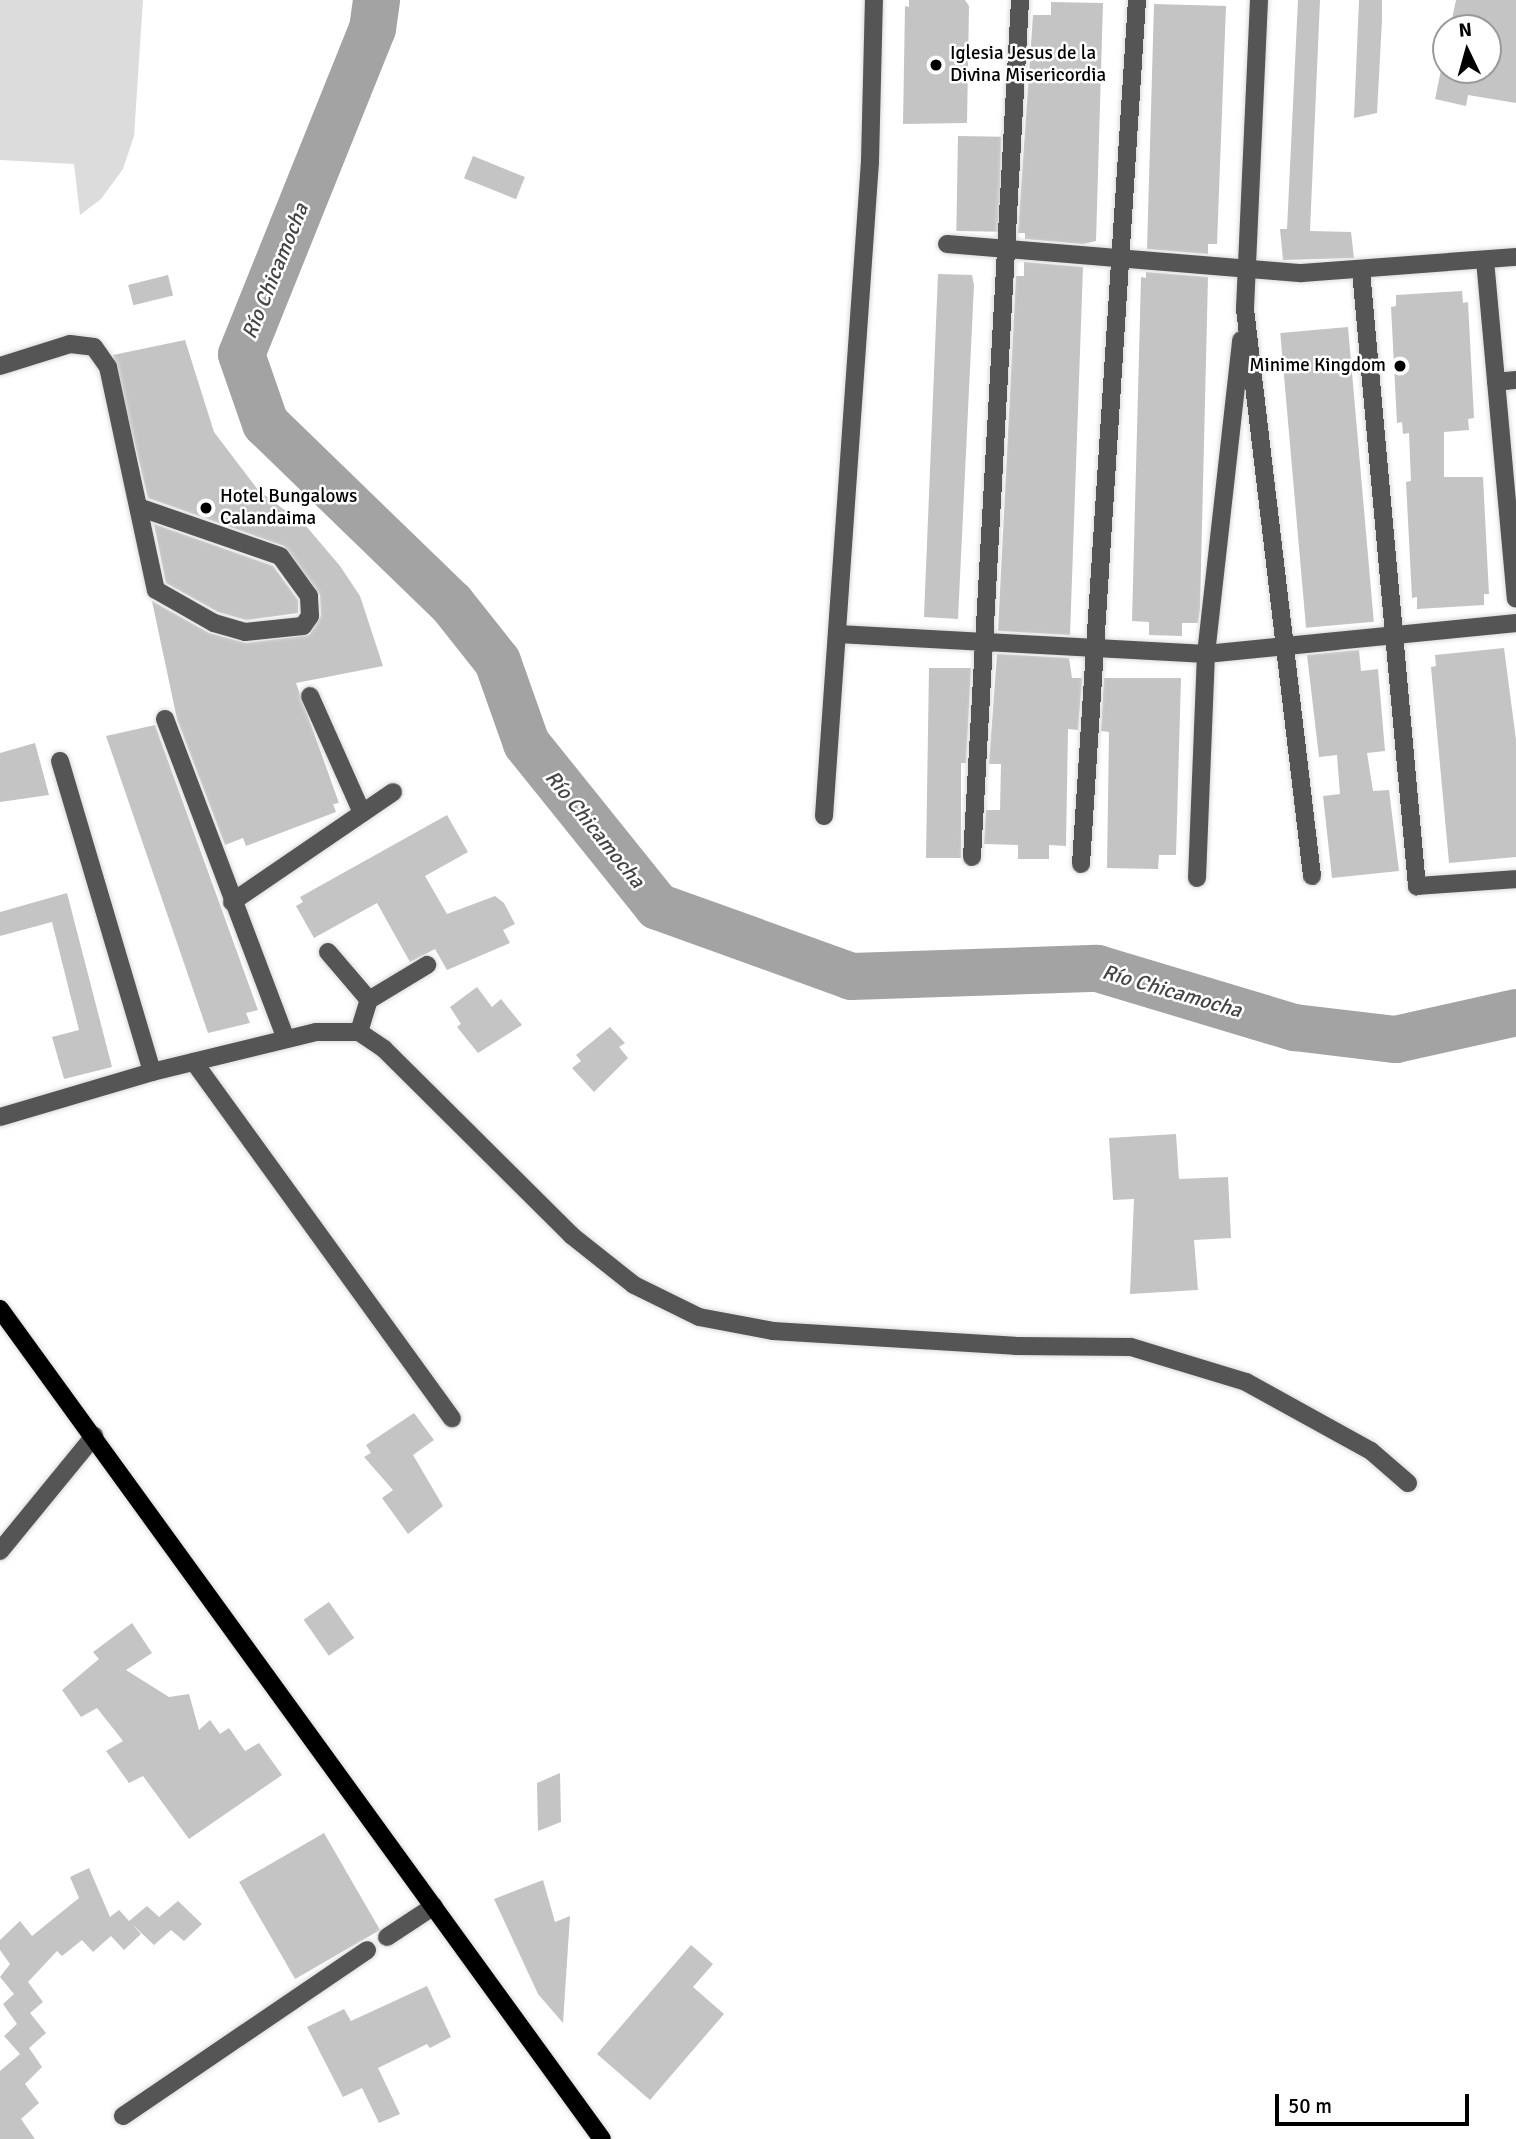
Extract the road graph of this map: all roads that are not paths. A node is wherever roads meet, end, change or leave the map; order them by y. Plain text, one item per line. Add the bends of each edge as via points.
1 (874, 0) edge
2 (1020, 0) edge
3 (1137, 0) edge
4 (1259, 0) edge
5 (947, 244) dead end
6 (1006, 248) junction
7 (1516, 257) edge
8 (1120, 258) junction
9 (1485, 260) junction
10 (1244, 268) junction
11 (1361, 271) junction
12 (1245, 309) junction
13 (0, 366) edge
14 (1516, 380) edge
15 (1496, 382) junction
16 (141, 508) junction
17 (1516, 599) edge
18 (1516, 624) edge
19 (838, 634) junction
20 (1394, 635) junction
21 (984, 642) junction
22 (1284, 645) junction
23 (1095, 648) junction
24 (1206, 654) junction
25 (310, 696) dead end
26 (166, 719) dead end
27 (60, 761) dead end
28 (393, 792) dead end
29 (362, 813) junction
30 (824, 817) dead end
31 (972, 857) dead end
32 (1082, 864) dead end
33 (1312, 876) dead end
34 (1197, 878) dead end
35 (1516, 879) edge
36 (232, 902) junction
37 (328, 952) dead end
38 (427, 965) dead end
39 (369, 1000) junction
40 (359, 1032) junction
41 (286, 1040) junction
42 (194, 1062) junction
43 (152, 1072) junction
44 (0, 1117) edge
45 (0, 1309) edge
46 (452, 1419) dead end
47 (94, 1436) junction
48 (1408, 1483) dead end
49 (0, 1551) edge
50 (433, 1906) junction
51 (387, 1937) dead end
52 (367, 1950) dead end
53 (123, 2116) dead end
54 (602, 2139) edge

1 - 19 street via 870,160
2 - 6 street
3 - 8 street
4 - 10 street
5 - 6 street
6 - 8 street
6 - 21 street
7 - 9 street
8 - 10 street
8 - 23 street
9 - 11 street
9 - 15 street
10 - 11 street
10 - 12 street
11 - 20 street
12 - 22 street
12 - 24 street
13 - 16 street via 70,344 94,347 108,367
14 - 15 street
15 - 17 street
16 - 16 street via 156,590 214,623 245,632 303,626 310,616 309,596 280,556
18 - 20 street
19 - 21 street
19 - 30 street
20 - 22 street
20 - 35 street via 1417,886
21 - 23 street
21 - 31 street
22 - 24 street
22 - 33 street
23 - 24 street
23 - 32 street
24 - 34 street
25 - 29 street
26 - 36 street
27 - 43 street
28 - 29 street
29 - 36 street
36 - 41 street
37 - 39 street
38 - 39 street
39 - 40 street
40 - 41 street via 316,1032
40 - 48 street via 384,1049 571,1235 634,1285 699,1317 774,1331 1015,1346 1131,1347 1246,1382 1371,1451
41 - 42 street
42 - 43 street
42 - 46 street
43 - 44 street
45 - 47 main road
47 - 49 street
47 - 50 main road
50 - 51 street
50 - 54 main road
52 - 53 street

